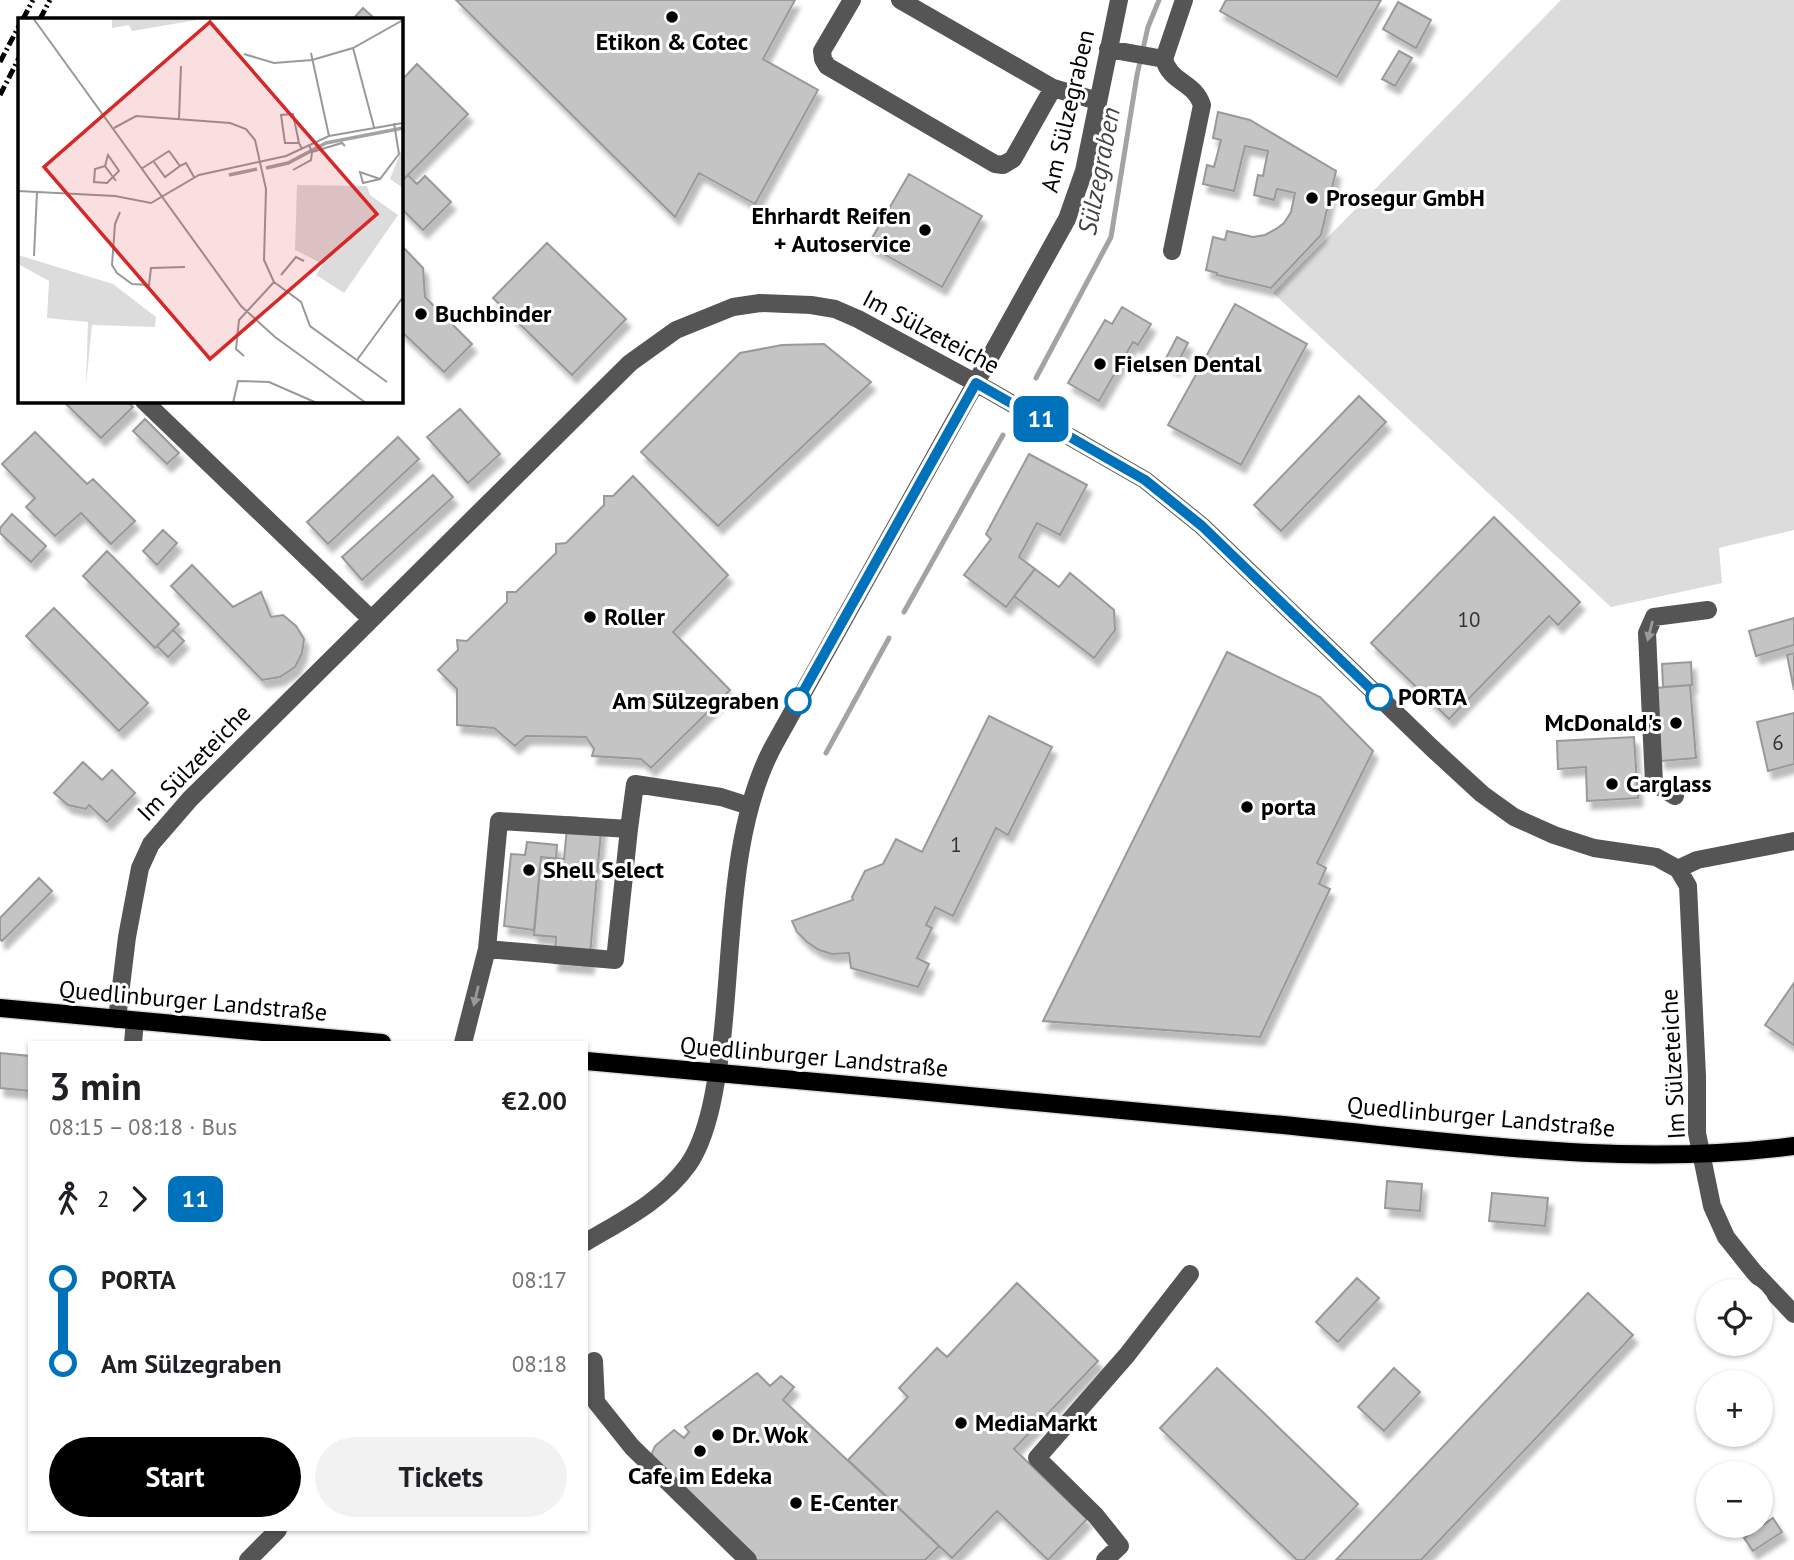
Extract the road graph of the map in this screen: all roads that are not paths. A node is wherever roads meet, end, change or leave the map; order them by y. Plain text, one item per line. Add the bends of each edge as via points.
1 (852, 0) edge
2 (901, 0) edge
3 (1119, 0) edge
4 (1184, 0) edge
5 (1108, 49) junction
6 (1159, 58) junction
7 (1053, 88) junction
8 (1098, 101) junction
9 (1172, 251) dead end
10 (976, 383) junction
11 (145, 402) edge
12 (1708, 610) dead end
13 (371, 619) junction
14 (1675, 796) dead end
15 (749, 806) junction
16 (629, 829) junction
17 (1794, 841) edge
18 (1678, 869) junction
19 (487, 949) junction
20 (0, 1008) edge
21 (126, 1020) junction
22 (132, 1041) edge
23 (360, 1041) edge
24 (464, 1041) edge
25 (588, 1061) edge
26 (718, 1073) junction
27 (1791, 1146) edge
28 (1702, 1154) junction
29 (588, 1241) edge
30 (1190, 1274) dead end
31 (1794, 1314) edge
32 (594, 1361) dead end
33 (277, 1531) edge
34 (248, 1560) edge
35 (748, 1560) edge
36 (1105, 1560) edge

1 - 7 street via 822,51 827,66 995,164 1013,159
2 - 7 street
3 - 5 street, Am Sülzegraben
4 - 6 street
5 - 6 street
5 - 8 street, Am Sülzegraben
6 - 9 street via 1198,94 1202,105
7 - 8 street
8 - 10 street, Am Sülzegraben via 1084,171 1067,219
10 - 13 street, Im Sülzeteiche via 835,309 760,303 706,316 676,330 630,363
10 - 15 street, Am Sülzegraben via 768,755
10 - 18 street, Im Sülzeteiche via 1145,480 1202,526 1482,794 1514,817 1594,848 1656,857
11 - 13 street
12 -> 14 street via 1654,617 1647,633 1654,783
13 - 21 street, Im Sülzeteiche via 150,844 136,882
15 - 16 street via 721,797 635,784
15 - 26 street, Am Sülzegraben
16 - 19 street via 499,821
16 - 19 street via 615,960
17 - 18 street via 1697,860
18 - 28 street, Im Sülzeteiche via 1688,886 1697,1133
19 -> 24 street
20 - 21 main road, Quedlinburger Landstraße
21 - 22 street, Im Sülzeteiche
21 - 23 main road, Quedlinburger Landstraße
25 - 26 main road, Quedlinburger Landstraße
26 - 28 main road, Quedlinburger Landstraße via 1505,1146
26 - 29 street, Am Sülzegraben via 702,1135 687,1166 654,1200
27 - 28 main road, Quedlinburger Landstraße
28 - 31 street, Im Sülzeteiche via 1719,1226
30 - 36 street via 1037,1458 1120,1546
32 - 35 street via 596,1402 632,1447
33 - 34 street

